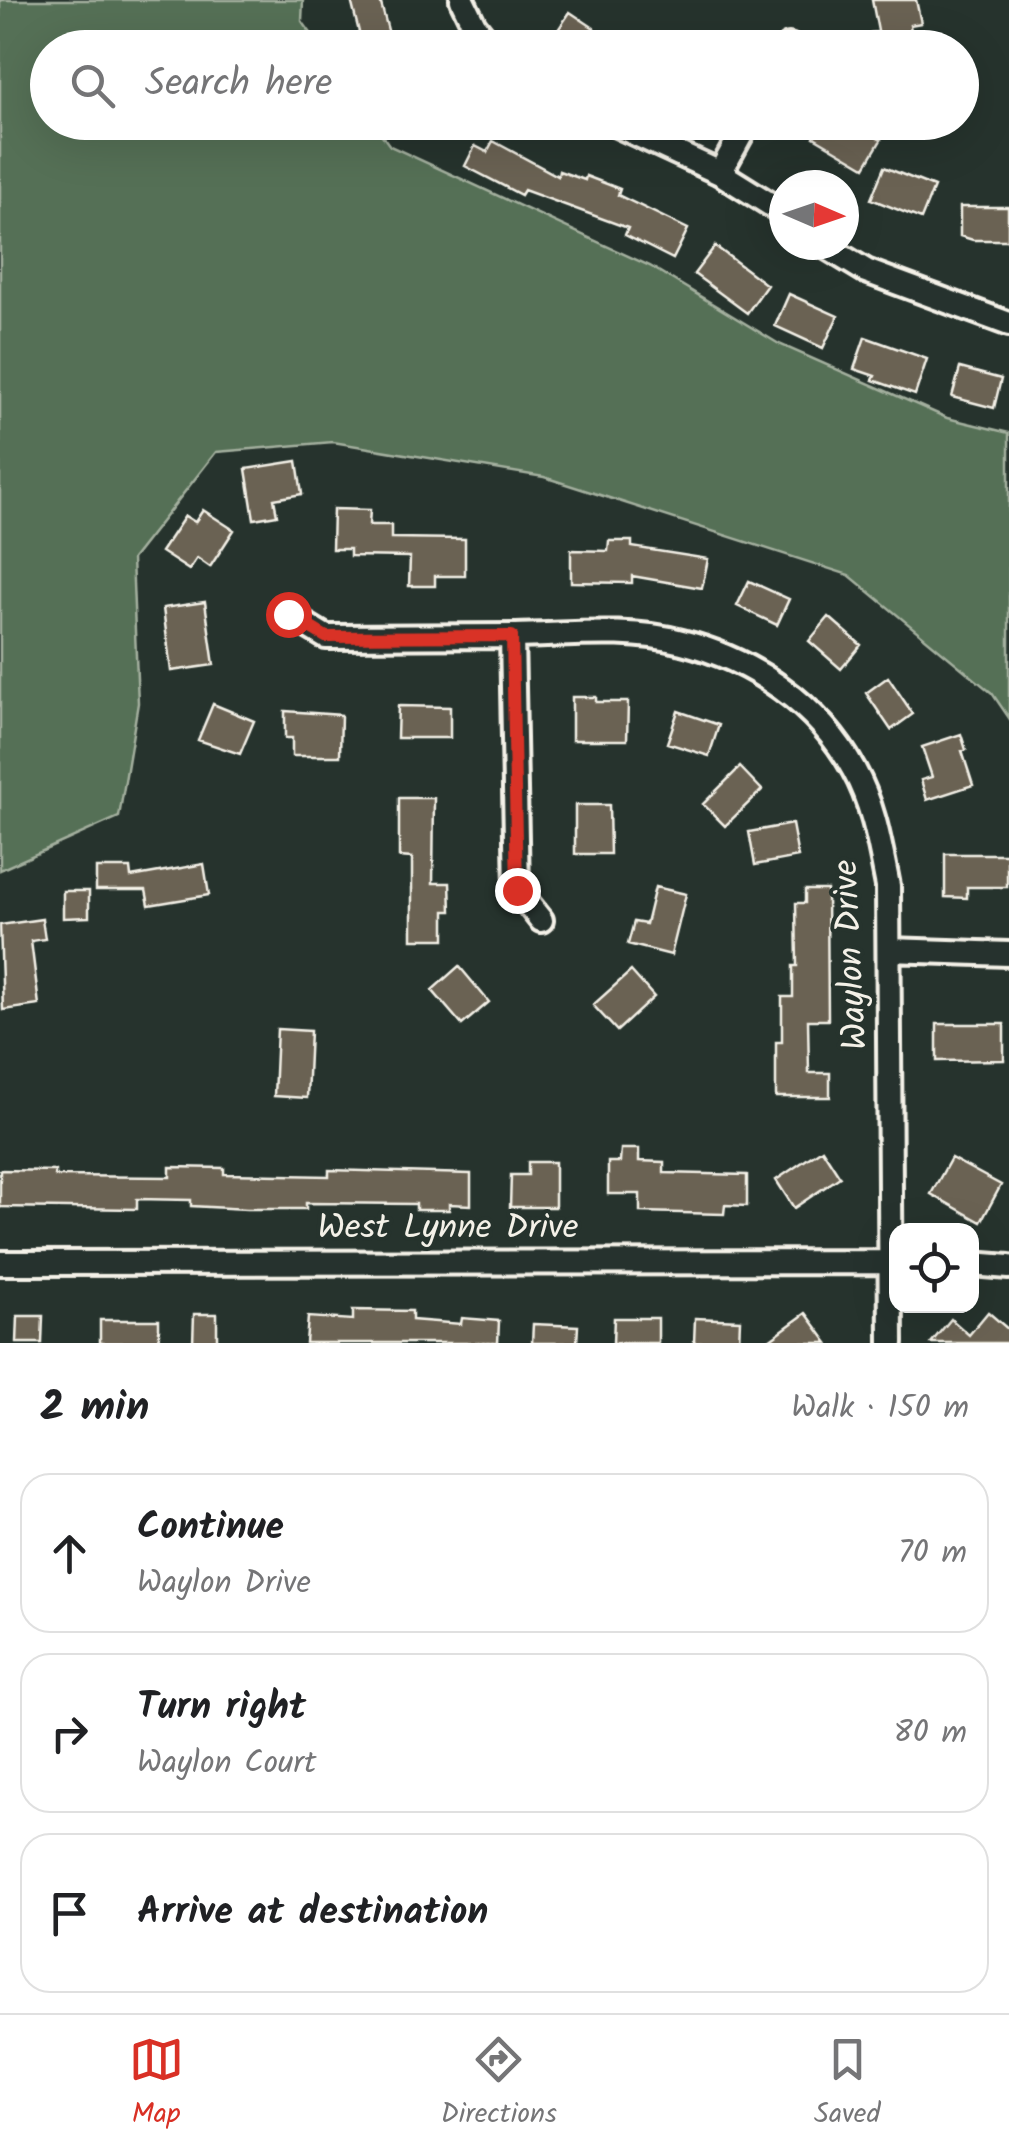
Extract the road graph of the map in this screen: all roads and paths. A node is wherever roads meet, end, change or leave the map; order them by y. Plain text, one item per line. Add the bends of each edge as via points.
1 (462, 0) edge
2 (478, 30) edge
3 (649, 140) edge
4 (738, 140) edge
5 (720, 173) junction
6 (769, 204) edge
7 (848, 260) edge
8 (1009, 324) edge
9 (288, 614) dead end
10 (512, 636) junction
11 (541, 920) dead end
12 (889, 950) junction
13 (1009, 954) edge
14 (892, 1223) edge
15 (889, 1262) edge
16 (0, 1263) edge
17 (979, 1265) edge
18 (1009, 1267) edge
19 (892, 1313) edge
20 (891, 1343) edge

1 - 2 street
3 - 5 street
4 - 5 street
5 - 6 street
7 - 8 street
9 - 10 street, Waylon Drive via 326,637
10 - 11 street via 517,890
10 - 12 street, Waylon Drive via 624,634 682,642 788,690 854,769 874,818 888,886
12 - 13 street
12 - 14 street, Waylon Drive
15 - 16 street, West Lynne Drive
17 - 18 street
19 - 20 street, Waylon Drive

